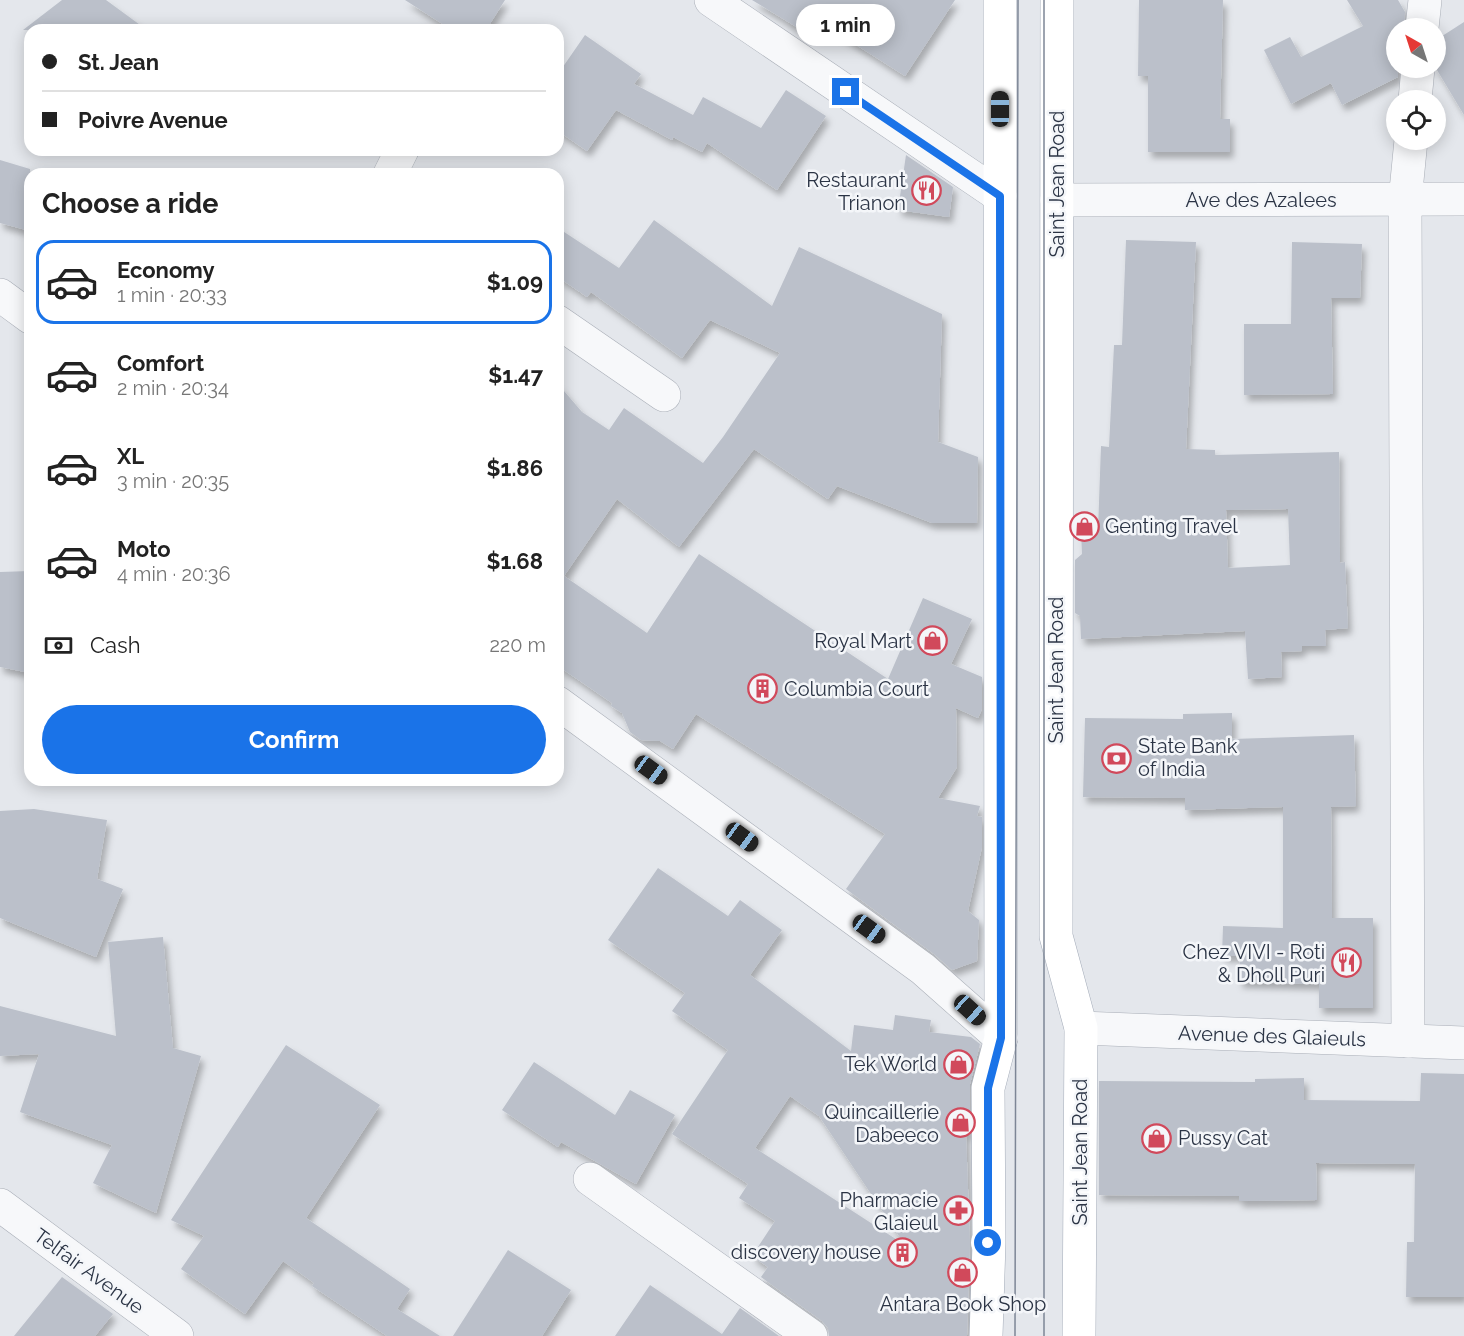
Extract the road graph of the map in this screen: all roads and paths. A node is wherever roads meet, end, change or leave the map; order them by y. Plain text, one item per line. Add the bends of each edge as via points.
1 (711, 0) edge
2 (1000, 0) edge
3 (1057, 0) edge
4 (1425, 0) edge
5 (1423, 18) edge
6 (1410, 150) edge
7 (1000, 196) junction
8 (1464, 199) edge
9 (1058, 200) junction
10 (1405, 201) junction
11 (0, 295) edge
12 (24, 313) edge
13 (564, 326) edge
14 (664, 395) dead end
15 (564, 707) edge
16 (1081, 1028) junction
17 (1001, 1038) junction
18 (1408, 1041) junction
19 (1464, 1043) edge
20 (590, 1179) dead end
21 (0, 1205) edge
22 (177, 1336) edge
23 (811, 1336) edge
24 (986, 1336) edge
25 (1079, 1336) edge

1 - 7 street
2 - 7 main road
3 - 9 main road, Saint Jean Road
4 - 5 street
6 - 10 street
7 - 17 main road
8 - 10 street, Ave des Azalees
9 - 10 street, Ave des Azalees
9 - 16 main road, Saint Jean Road via 1056,936
10 - 18 street
11 - 12 street
13 - 14 street
15 - 17 street via 923,969
16 - 18 street, Avenue des Glaieuls
16 - 25 main road, Saint Jean Road
17 - 24 main road via 988,1088
18 - 19 street, Avenue des Glaieuls
20 - 23 street
21 - 22 street, Telfair Avenue

